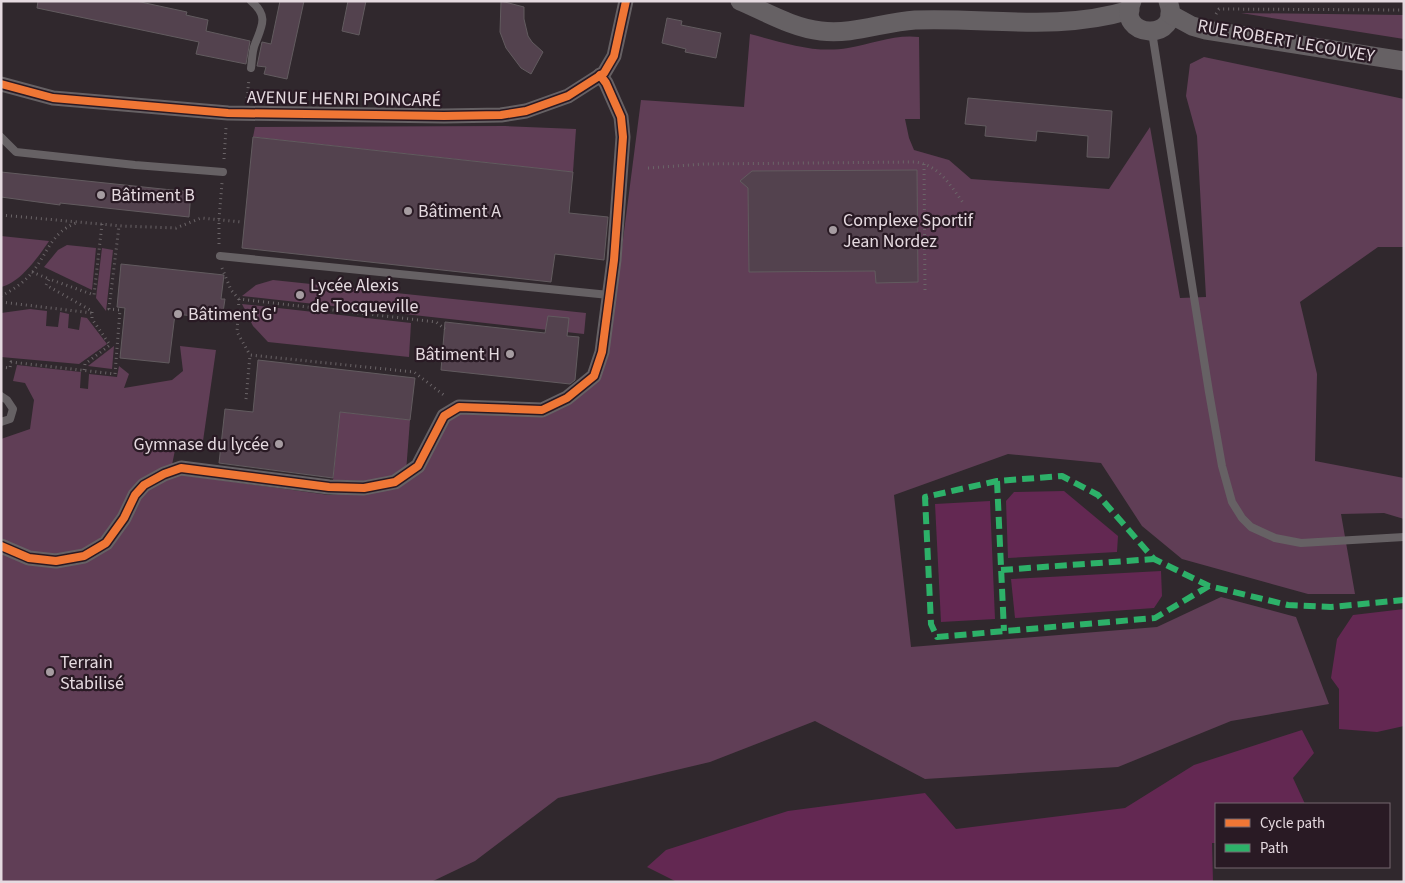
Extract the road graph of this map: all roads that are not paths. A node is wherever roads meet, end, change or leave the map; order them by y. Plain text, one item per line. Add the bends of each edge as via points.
1 (251, 1) edge
2 (626, 1) edge
3 (740, 1) edge
4 (1131, 6) edge
5 (1169, 8) edge
6 (1152, 32) junction
7 (1404, 61) edge
8 (251, 68) road end
9 (600, 75) junction
10 (1, 84) edge
11 (1, 137) edge
12 (223, 172) road end
13 (220, 256) road end
14 (610, 295) junction
15 (1, 396) edge
16 (1, 422) edge
17 (1404, 537) edge
18 (1, 546) edge

1 - 8 lane via 260,8 263,20 254,45
2 - 9 street, AVENUE HENRI POINCARÉ via 614,56
3 - 4 street via 796,26 834,33 915,20 1051,23 1104,17
4 - 6 street via 1134,24 1145,32
5 - 6 street via 1164,26
5 - 7 street, RUE ROBERT LECOUVEY via 1192,26 1206,30
6 - 17 lane via 1209,392 1232,502 1251,527 1275,538 1302,543
9 - 10 street, AVENUE HENRI POINCARÉ via 568,96 526,110 501,115 444,116 228,113 53,98
9 - 14 street via 622,116
11 - 12 lane via 16,152
13 - 14 lane
14 - 18 street via 602,352 594,376 567,398 542,410 459,407 444,416 418,466 395,482 364,488 329,487 181,468 144,485 106,543 84,556 56,561 29,558
15 - 16 lane via 13,409 10,419

